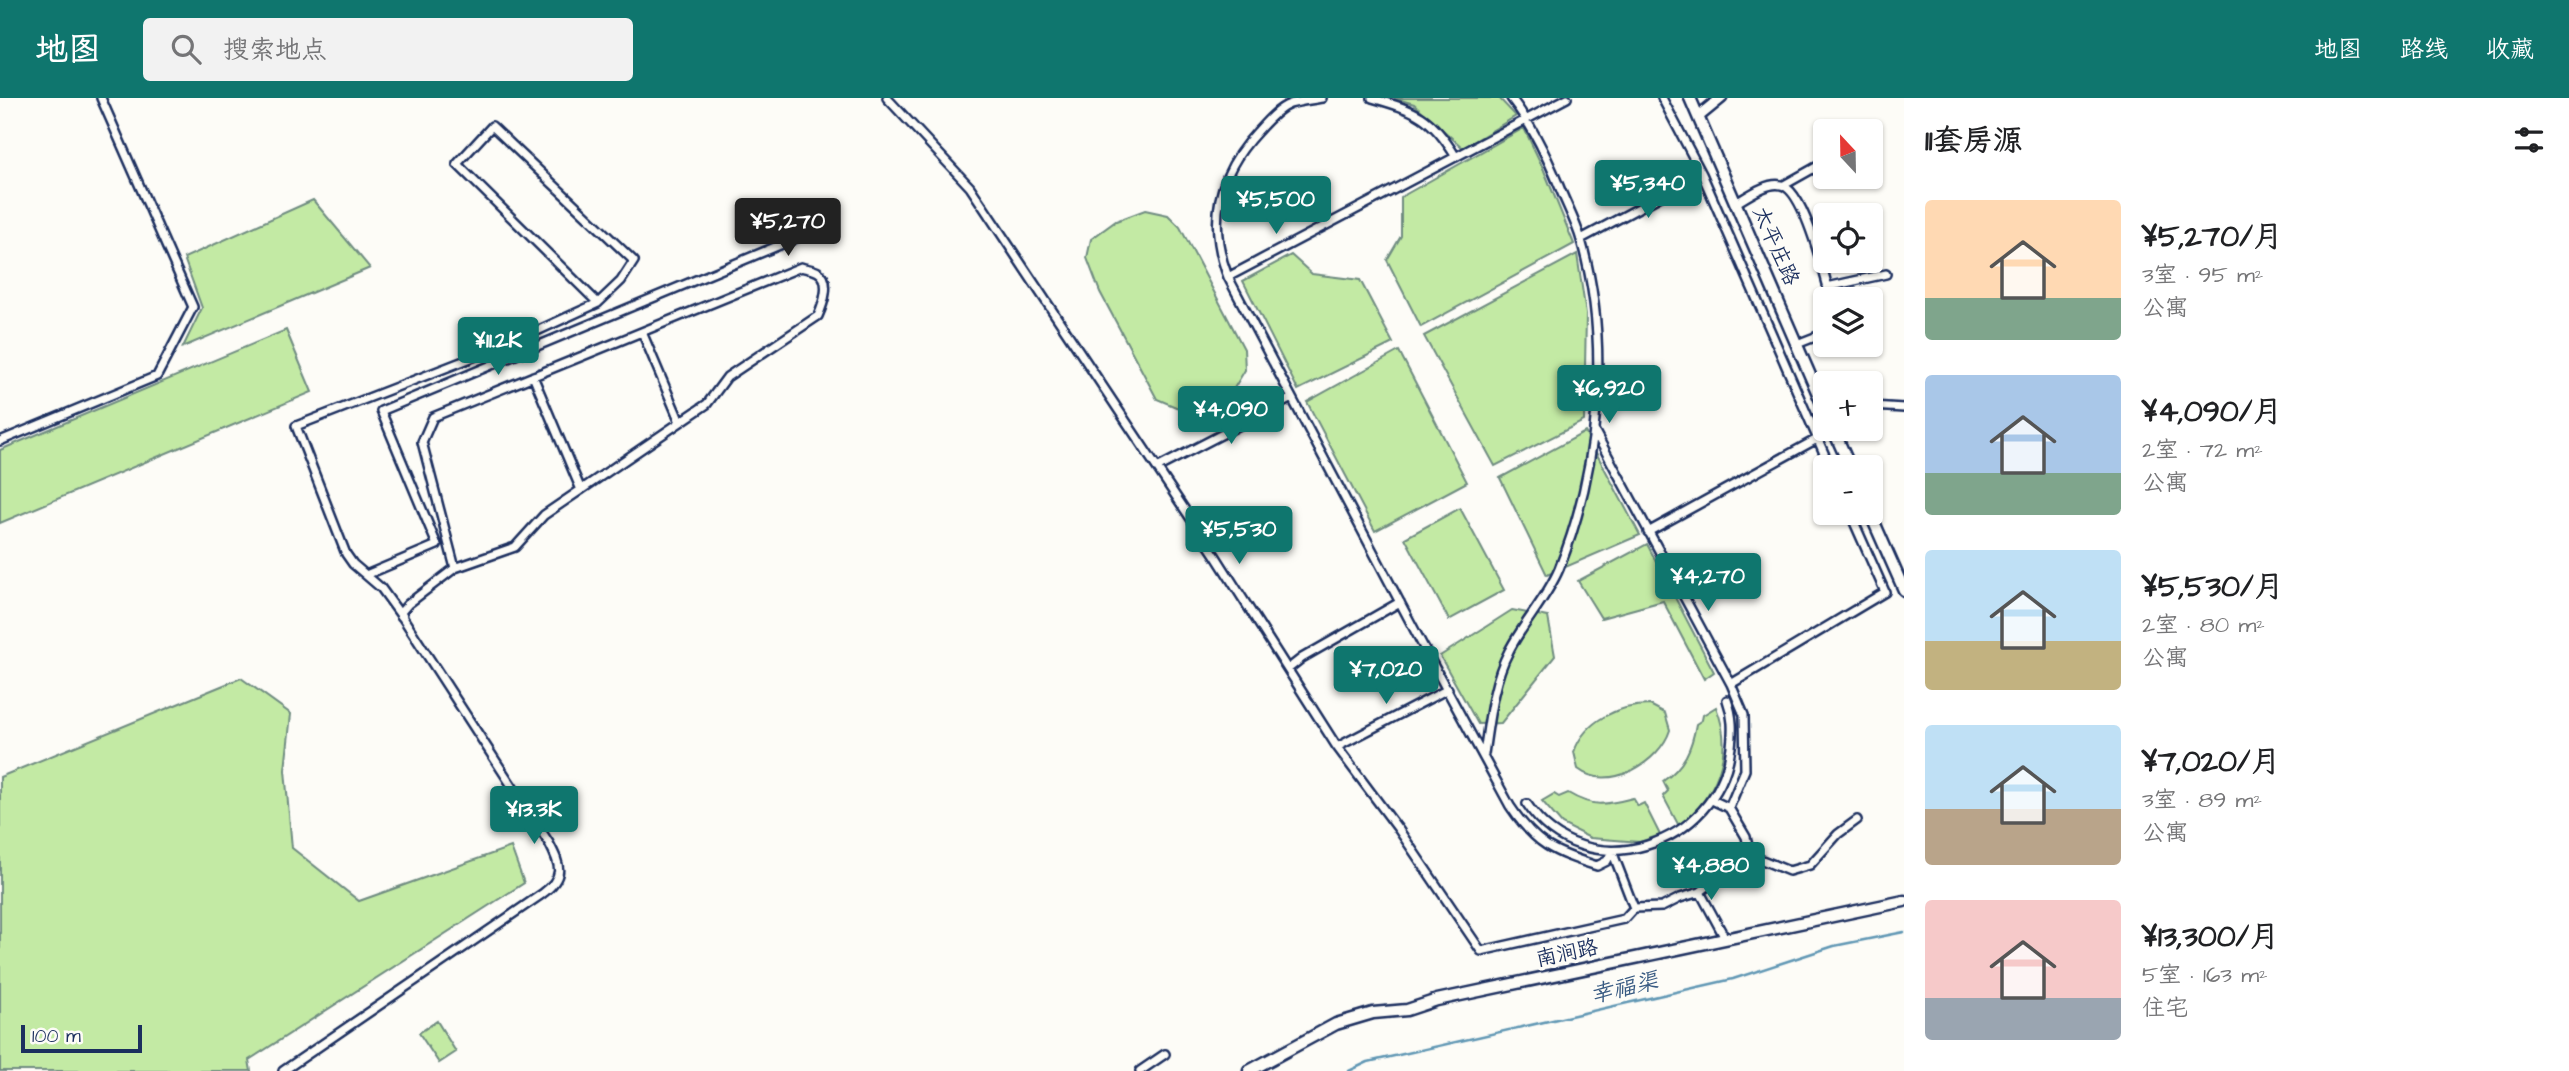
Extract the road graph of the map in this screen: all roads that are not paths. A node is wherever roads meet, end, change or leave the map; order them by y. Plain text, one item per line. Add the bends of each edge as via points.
1 (101, 98) edge
2 (887, 98) edge
3 (1322, 98) edge
4 (1372, 98) edge
5 (1511, 98) edge
6 (1567, 98) edge
7 (1662, 98) edge
8 (1690, 98) edge
9 (1721, 98) edge
10 (1285, 101) edge
11 (1699, 117) junction
12 (1528, 119) junction
13 (1456, 157) junction
14 (1813, 169) edge
15 (1702, 174) junction
16 (1784, 185) junction
17 (1735, 203) junction
18 (804, 235) dead end
19 (1581, 239) junction
20 (1886, 274) dead end
21 (1228, 277) junction
22 (1827, 287) joint
23 (598, 303) junction
24 (642, 332) junction
25 (1813, 337) edge
26 (1797, 344) junction
27 (533, 376) junction
28 (1813, 381) edge
29 (1292, 398) junction
30 (1883, 407) edge
31 (1904, 408) edge
32 (680, 422) junction
33 (1594, 429) junction
34 (1813, 430) edge
35 (0, 441) edge
36 (1813, 441) edge
37 (1157, 468) junction
38 (581, 490) junction
39 (1855, 525) edge
40 (1875, 525) edge
41 (1648, 532) junction
42 (455, 568) junction
43 (366, 575) junction
44 (1904, 590) edge
45 (1400, 602) junction
46 (403, 618) junction
47 (1287, 670) junction
48 (1731, 684) junction
49 (1447, 689) junction
50 (1727, 700) dead end
51 (1337, 747) junction
52 (1484, 754) junction
53 (1712, 800) junction
54 (1527, 804) dead end
55 (1730, 808) junction
56 (1857, 820) dead end
57 (1612, 851) junction
58 (1750, 855) junction
59 (1700, 892) junction
60 (1904, 901) edge
61 (1634, 908) junction
62 (1725, 938) junction
63 (1165, 1054) dead end
64 (283, 1071) edge
65 (1140, 1071) edge
66 (1249, 1071) edge

1 - 35 street via 192,307 157,376
2 - 37 street via 970,187
3 - 10 street
4 - 13 street via 1423,117
5 - 12 street
6 - 12 street
7 - 15 street
8 - 11 main road, 太平庄路
9 - 11 main road
10 - 21 street via 1236,158 1219,200 1216,220
11 - 17 main road, 太平庄路
12 - 13 street
12 - 19 street
13 - 21 street
14 - 16 street
15 - 19 street
15 - 34 street
16 - 17 street via 1772,184
16 - 22 street via 1803,212
17 - 26 main road, 太平庄路
18 - 43 street via 380,411 437,545
19 - 33 street via 1596,316
20 - 22 street
21 - 29 street
23 - 23 street via 634,261 492,126 457,164
23 - 43 street via 515,341 296,426 346,554
24 - 27 street
24 - 32 street
24 - 32 street via 801,268 819,272 824,279 818,316 727,377 707,404
25 - 26 street
26 - 28 main road, 太平庄路
27 - 38 street
27 - 42 street via 432,417 422,442
29 - 37 street
29 - 45 street
30 - 31 street
32 - 38 street
33 - 41 street
33 - 52 street via 1584,493 1558,572 1508,652 1493,700
36 - 41 street
37 - 47 street
38 - 42 street via 544,515 515,547
39 - 48 street via 1885,592
40 - 44 main road
41 - 48 street
42 - 46 street via 408,604
43 - 46 street via 381,587
45 - 47 street
45 - 49 street
46 - 64 street via 549,843 558,860 557,880
47 - 51 street
48 - 55 street via 1744,715 1745,770
49 - 51 street
49 - 52 street
50 - 53 street via 1733,726 1729,765
51 - 61 street via 1481,951 1624,919
52 - 57 street via 1510,806 1540,842 1559,854 1597,866 1607,861
53 - 55 street
53 - 57 street via 1685,828 1651,846
54 - 57 street via 1542,824 1574,844
55 - 58 street
56 - 58 street via 1810,865 1789,871
57 - 61 street
58 - 59 street via 1737,870
59 - 61 street via 1662,907
59 - 62 street
60 - 62 main road, 南涧路
62 - 66 main road, 南涧路 via 1407,1010 1373,1013 1316,1033
63 - 65 street

